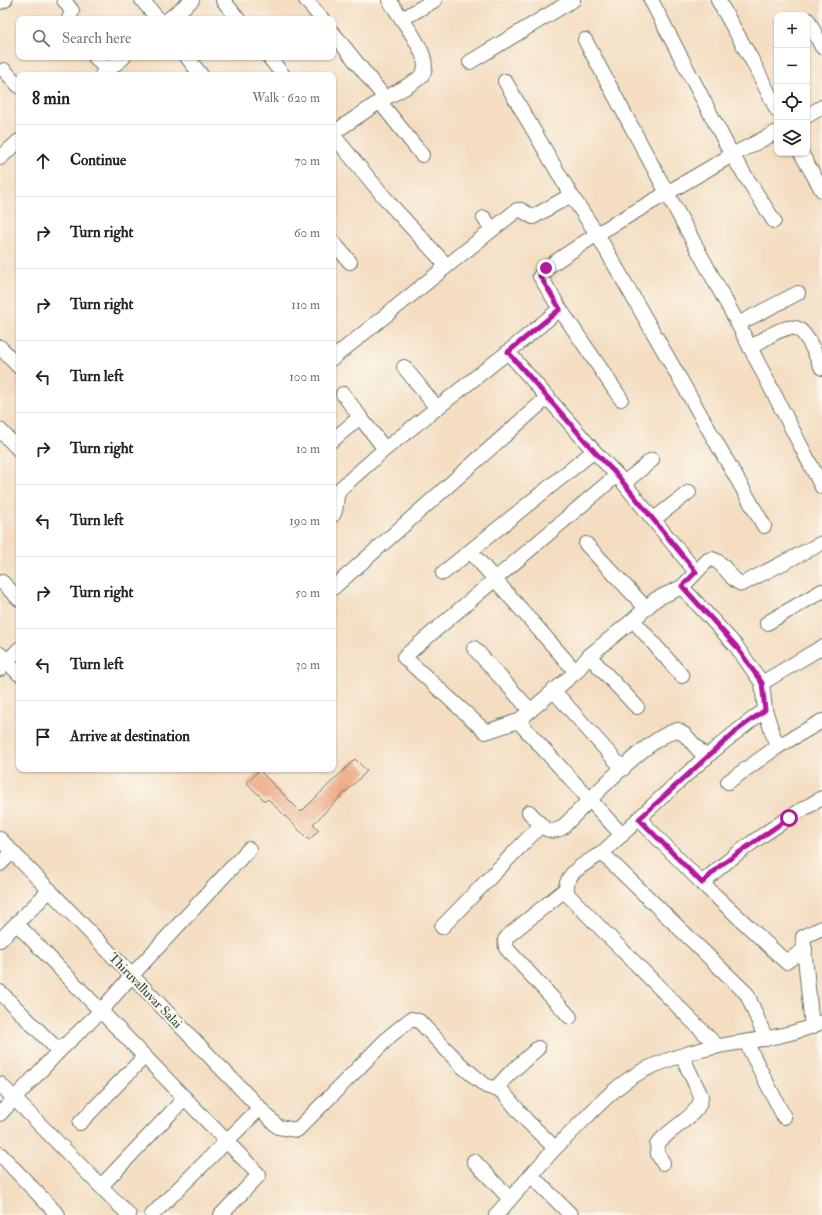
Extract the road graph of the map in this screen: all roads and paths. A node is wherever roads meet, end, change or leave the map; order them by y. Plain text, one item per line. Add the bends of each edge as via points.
1 (5, 0) edge
2 (64, 0) edge
3 (142, 0) edge
4 (192, 0) edge
5 (223, 0) edge
6 (306, 0) edge
7 (389, 0) edge
8 (435, 0) edge
9 (573, 0) edge
10 (651, 0) edge
11 (718, 0) edge
12 (0, 2) edge
13 (70, 16) edge
14 (155, 16) edge
15 (173, 16) edge
16 (236, 16) edge
17 (319, 16) edge
18 (402, 19) junction
19 (810, 24) edge
20 (336, 37) edge
21 (585, 40) dead end
22 (822, 47) edge
23 (97, 60) edge
24 (120, 60) edge
25 (189, 60) edge
26 (271, 60) edge
27 (470, 62) dead end
28 (4, 70) dead end
29 (104, 72) edge
30 (106, 72) edge
31 (199, 72) edge
32 (281, 72) edge
33 (505, 81) dead end
34 (16, 83) edge
35 (383, 100) junction
36 (774, 104) edge
37 (822, 107) edge
38 (810, 114) edge
39 (336, 132) edge
40 (774, 134) edge
41 (336, 138) edge
42 (16, 143) edge
43 (2, 154) edge
44 (422, 155) dead end
45 (732, 155) junction
46 (803, 156) edge
47 (822, 190) edge
48 (667, 193) junction
49 (571, 195) junction
50 (484, 218) dead end
51 (774, 221) dead end
52 (492, 229) junction
53 (597, 234) junction
54 (336, 246) edge
55 (350, 262) dead end
56 (447, 266) junction
57 (798, 293) dead end
58 (560, 309) junction
59 (738, 324) junction
60 (0, 347) edge
61 (750, 348) junction
62 (508, 352) junction
63 (336, 356) edge
64 (16, 364) edge
65 (404, 367) dead end
66 (822, 368) edge
67 (343, 394) dead end
68 (548, 397) junction
69 (621, 399) dead end
70 (436, 408) junction
71 (360, 417) junction
72 (0, 430) edge
73 (336, 437) edge
74 (16, 447) edge
75 (385, 449) junction
76 (594, 451) junction
77 (652, 460) dead end
78 (620, 479) junction
79 (822, 487) edge
80 (689, 492) dead end
81 (336, 494) edge
82 (336, 494) edge
83 (336, 508) edge
84 (654, 519) junction
85 (764, 526) dead end
86 (822, 543) edge
87 (586, 544) dead end
88 (471, 552) junction
89 (696, 572) junction
90 (443, 573) dead end
91 (494, 578) junction
92 (2, 582) dead end
93 (336, 585) edge
94 (682, 586) junction
95 (822, 591) edge
96 (16, 596) edge
97 (646, 608) junction
98 (633, 620) junction
99 (767, 623) dead end
100 (822, 647) edge
101 (474, 648) dead end
102 (16, 651) edge
103 (589, 656) junction
104 (2, 662) edge
105 (16, 672) edge
106 (576, 672) junction
107 (682, 676) dead end
108 (762, 683) junction
109 (553, 690) junction
110 (637, 707) dead end
111 (530, 710) junction
112 (765, 710) junction
113 (518, 721) junction
114 (822, 721) edge
115 (777, 748) junction
116 (706, 758) junction
117 (623, 769) junction
118 (728, 782) dead end
119 (822, 798) edge
120 (590, 800) junction
121 (529, 812) dead end
122 (639, 819) junction
123 (541, 825) junction
124 (622, 835) junction
125 (0, 840) edge
126 (249, 849) dead end
127 (12, 852) junction
128 (602, 853) junction
129 (0, 864) edge
130 (702, 883) junction
131 (566, 889) junction
132 (50, 890) junction
133 (16, 924) junction
134 (442, 927) dead end
135 (822, 928) edge
136 (0, 940) edge
137 (805, 949) junction
138 (132, 975) junction
139 (0, 992) edge
140 (101, 1011) junction
141 (570, 1017) dead end
142 (817, 1025) edge
143 (766, 1039) junction
144 (746, 1042) junction
145 (717, 1046) junction
146 (538, 1048) dead end
147 (59, 1051) junction
148 (145, 1056) junction
149 (682, 1056) junction
150 (0, 1084) edge
151 (495, 1089) junction
152 (14, 1098) junction
153 (185, 1098) junction
154 (260, 1108) junction
155 (0, 1114) edge
156 (784, 1117) dead end
157 (80, 1123) dead end
158 (227, 1141) junction
159 (555, 1148) junction
160 (0, 1154) edge
161 (474, 1161) dead end
162 (664, 1163) dead end
163 (531, 1175) junction
164 (101, 1186) junction
165 (504, 1210) edge
166 (58, 1215) edge
167 (129, 1215) edge
168 (152, 1215) edge
169 (221, 1215) edge
170 (571, 1215) edge

1 - 12 street
2 - 13 street via 72,11
3 - 14 street
4 - 15 street
5 - 16 street
6 - 17 street
7 - 18 street
8 - 18 street
9 - 27 street
10 - 45 street
11 - 36 street
18 - 35 street via 421,50 425,68 422,75
19 - 22 street
20 - 35 street
21 - 48 street
23 - 29 street
24 - 30 street
25 - 31 street
26 - 32 street
28 - 34 street
33 - 49 street
35 - 39 street
35 - 44 street
37 - 38 street
40 - 45 street
41 - 56 street via 390,204
42 - 43 street
45 - 48 street
45 - 51 street
46 - 47 street
48 - 53 street
48 - 59 street
49 - 52 street via 533,217 517,210
49 - 53 street
50 - 52 street
52 - 56 street
53 - 58 street via 542,271 540,276
53 - 85 street
54 - 55 street
56 - 63 street
57 - 59 street
58 - 62 street
58 - 69 street
59 - 61 street
60 - 64 street
61 - 66 street via 786,327 796,327 803,332
61 - 79 street
62 - 68 street
62 - 70 street
65 - 70 street
67 - 71 street
68 - 76 street
68 - 93 street
70 - 75 street
71 - 73 street
71 - 75 street
72 - 74 street
75 - 81 street
76 - 78 street
76 - 88 street
77 - 78 street
78 - 84 street
78 - 91 street
80 - 84 street
82 - 83 street
84 - 89 street
86 - 89 street via 742,584 716,560 708,560
87 - 97 street
88 - 90 street
88 - 91 street
89 - 94 street
91 - 106 street
91 - 113 street via 404,657 486,732
92 - 96 street
94 - 97 street via 656,599
94 - 108 street via 736,646
95 - 99 street
97 - 98 street
98 - 103 street
98 - 107 street
100 - 108 street
101 - 111 street
102 - 104 street
103 - 106 street
103 - 110 street
104 - 105 street
106 - 109 street
108 - 112 street
109 - 111 street
109 - 117 street
111 - 113 street
112 - 115 street
112 - 116 street via 736,731
113 - 120 street
114 - 115 street
115 - 118 street
116 - 117 street via 678,730 671,731 644,749
116 - 122 street
117 - 120 street
119 - 130 street via 721,865
120 - 123 street via 562,828 553,832
120 - 124 street
121 - 123 street
122 - 124 street
122 - 130 street
123 - 134 street
124 - 128 street
125 - 127 street, Thiruvalluvar Salai
126 - 138 street
127 - 129 street
127 - 132 street, Thiruvalluvar Salai
128 - 131 street via 570,875
128 - 143 street via 747,994
130 - 137 street via 786,962
131 - 141 street via 505,940 506,948
131 - 145 street
132 - 133 street
132 - 138 street, Thiruvalluvar Salai
133 - 136 street
133 - 140 street
135 - 137 street via 803,936
137 - 142 street
138 - 140 street
138 - 154 street, Thiruvalluvar Salai
139 - 147 street
140 - 147 street
140 - 148 street
142 - 143 street
143 - 144 street
144 - 145 street
144 - 156 street
145 - 149 street
146 - 151 street
147 - 152 street
148 - 153 street
148 - 157 street
149 - 159 street via 645,1070 623,1083
149 - 162 street via 702,1096 702,1101 693,1113 660,1140 658,1154
150 - 152 street
151 - 154 street, Thiruvalluvar Salai via 486,1086 462,1066 419,1021 411,1019 391,1034 297,1130 278,1127
151 - 159 street via 502,1091 527,1121
152 - 155 street
152 - 164 street
153 - 158 street
153 - 164 street
154 - 158 street
158 - 168 street
158 - 169 street via 259,1175
159 - 163 street
160 - 166 street
161 - 165 street
163 - 165 street
163 - 170 street
164 - 167 street

